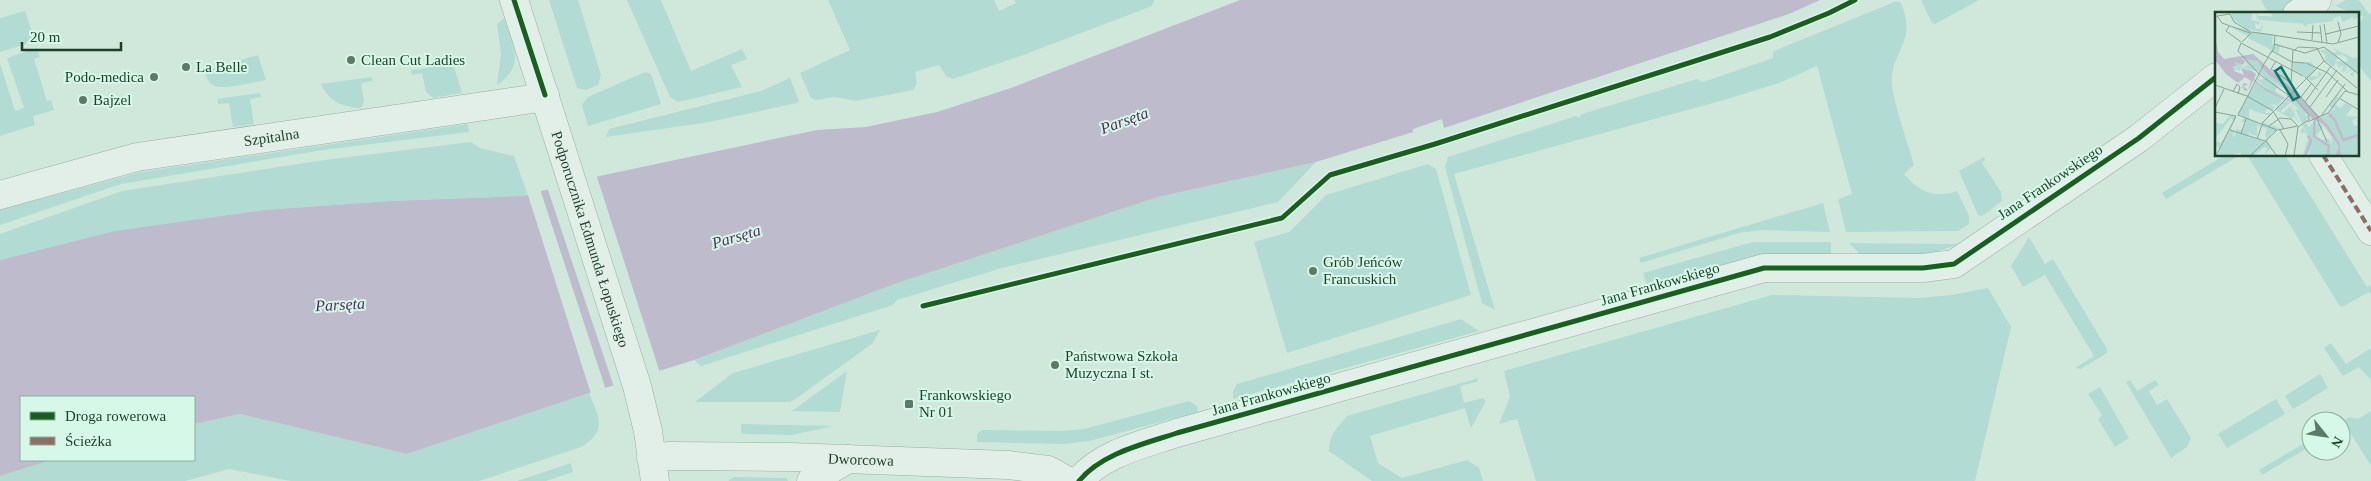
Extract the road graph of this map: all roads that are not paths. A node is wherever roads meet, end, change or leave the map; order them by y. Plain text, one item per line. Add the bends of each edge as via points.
1 (514, 0) edge
2 (2317, 0) edge
3 (2300, 12) edge
4 (2215, 78) edge
5 (545, 95) junction
6 (2324, 156) edge
7 (0, 194) edge
8 (2371, 231) edge
9 (848, 459) junction
10 (652, 475) edge
11 (812, 481) edge
12 (1068, 481) edge
13 (1079, 481) edge

1 - 5 street, Podporucznika Edmunda Łopuskiego
2 - 3 street
4 - 13 street, Jana Frankowskiego via 2139,138 1954,264 1923,268 1764,268 1177,433 1105,459
5 - 7 street, Szpitalna via 137,157
5 - 10 street, Podporucznika Edmunda Łopuskiego via 638,386
6 - 8 street
9 - 10 street, Dworcowa via 721,456
9 - 11 street
9 - 12 street, Dworcowa via 1030,466 1048,470

